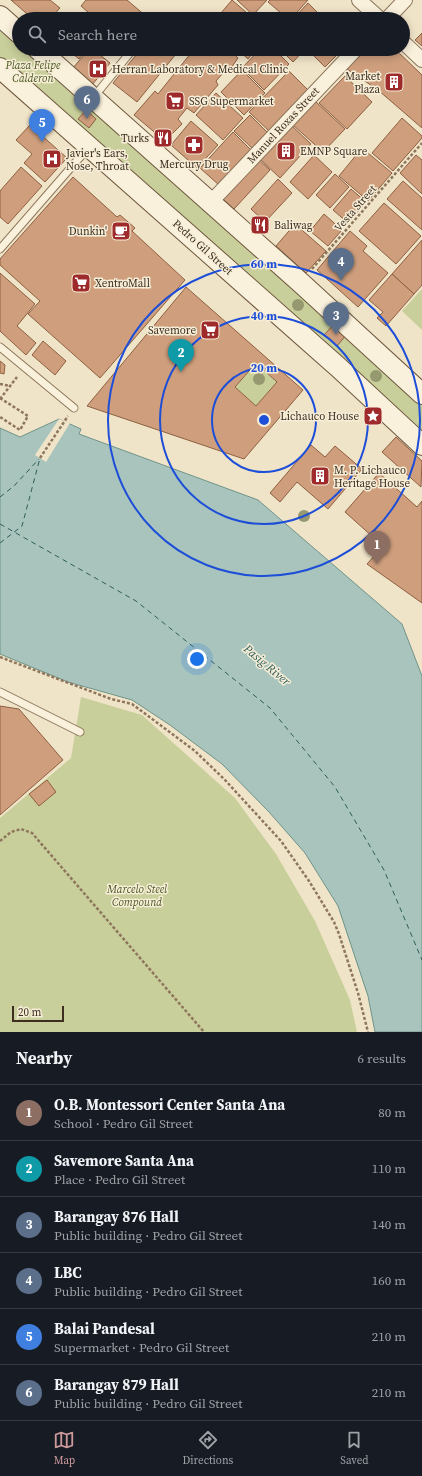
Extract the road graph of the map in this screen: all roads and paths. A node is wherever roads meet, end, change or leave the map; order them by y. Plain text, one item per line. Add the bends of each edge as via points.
1 (359, 0) edge
2 (405, 0) edge
3 (372, 12) edge
4 (393, 12) edge
5 (0, 16) edge
6 (12, 27) edge
7 (410, 49) edge
8 (46, 56) edge
9 (127, 56) edge
10 (349, 56) edge
11 (422, 60) edge
12 (0, 68) edge
13 (93, 98) junction
14 (422, 143) edge
15 (89, 146) junction
16 (210, 203) junction
17 (0, 249) edge
18 (301, 283) junction
19 (0, 347) edge
20 (0, 384) edge
21 (422, 394) edge
22 (0, 398) edge
23 (74, 408) dead end
24 (0, 417) edge
25 (64, 421) dead end
26 (422, 445) edge
27 (40, 458) dead end
28 (0, 658) edge
29 (0, 692) edge
30 (80, 732) dead end
31 (0, 841) edge
32 (204, 1032) edge
33 (368, 1032) edge

1 - 3 street
2 - 4 street
5 - 6 main road
7 - 11 street
8 - 13 main road
9 - 13 lane
10 - 16 street, Manuel Roxas Street
12 - 15 main road, Pedro Gil Street
13 - 16 main road
14 - 18 path, Vesta Street
15 - 17 lane
15 - 26 main road, Pedro Gil Street
16 - 18 main road
18 - 21 main road
19 - 23 lane
20 - 22 path via 10,386
22 - 24 path via 28,416 20,430
25 - 27 path
28 - 33 path via 111,699 132,704 195,751 225,780 280,841 334,922
29 - 30 lane
31 - 32 path via 11,832 21,829 32,833

